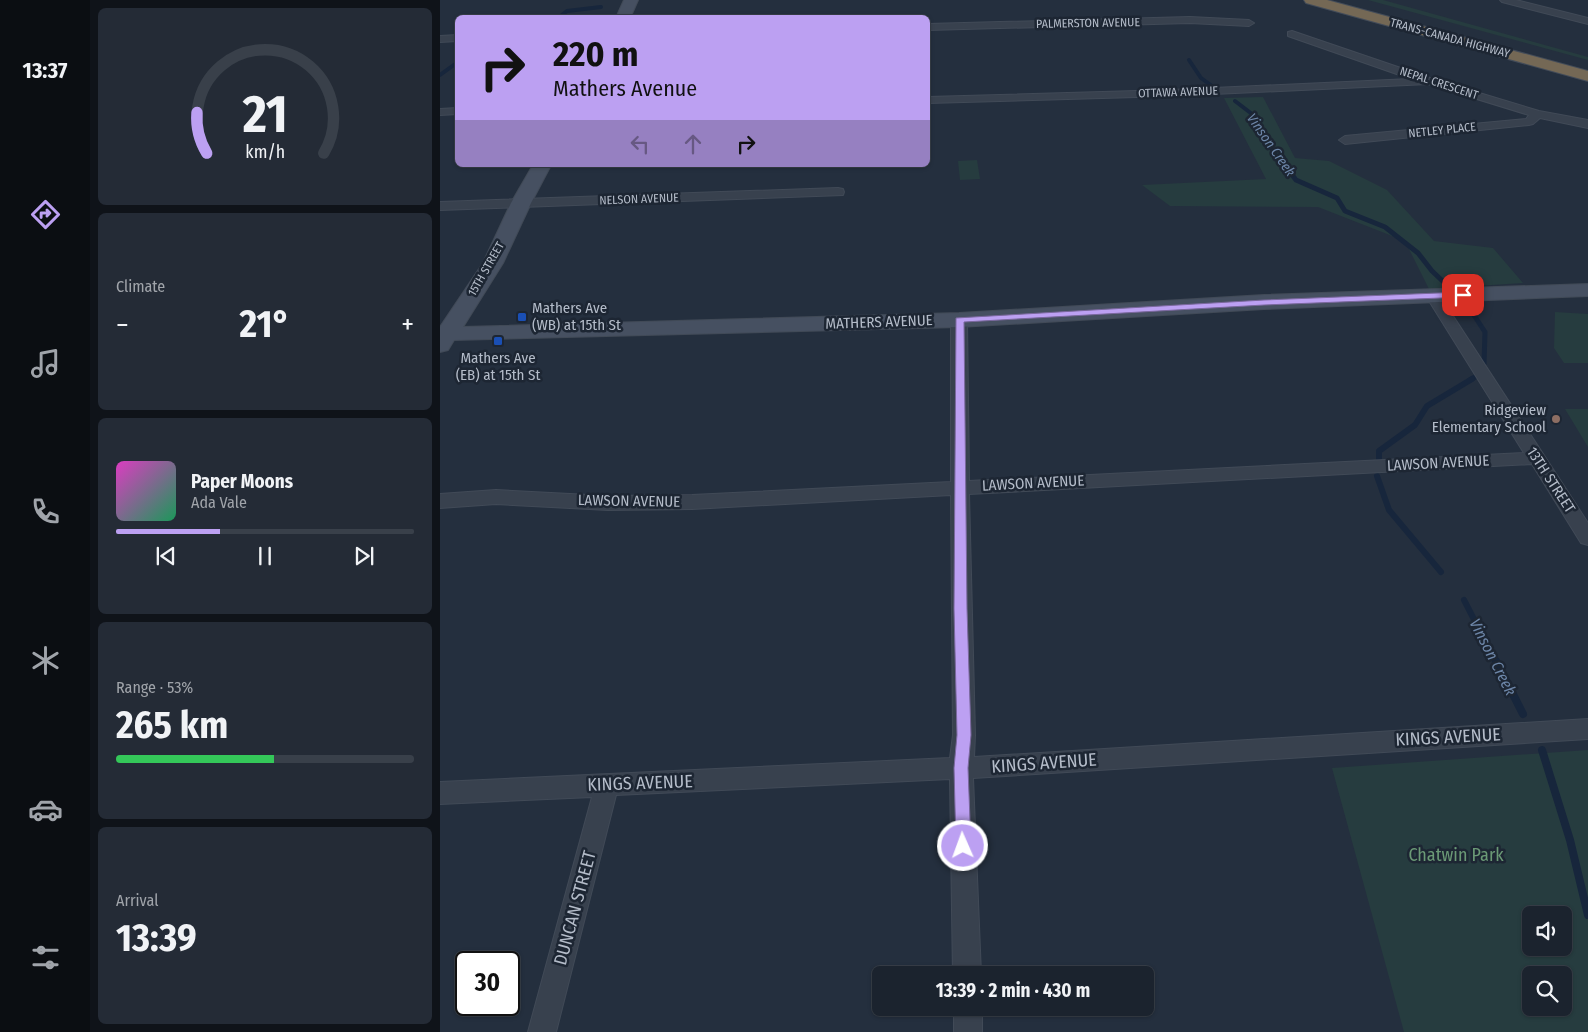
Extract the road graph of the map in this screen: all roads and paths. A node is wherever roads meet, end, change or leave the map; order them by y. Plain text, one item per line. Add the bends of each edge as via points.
1 (631, 0) edge
2 (1301, 0) edge
3 (1311, 0) edge
4 (1504, 0) edge
5 (1347, 1) edge
6 (624, 15) edge
7 (1384, 19) junction
8 (1588, 21) edge
9 (1249, 23) dead end
10 (930, 27) edge
11 (1292, 34) dead end
12 (455, 38) edge
13 (440, 39) edge
14 (1588, 68) edge
15 (1588, 76) edge
16 (1429, 81) junction
17 (930, 100) edge
18 (455, 111) edge
19 (440, 112) edge
20 (1537, 114) junction
21 (1588, 124) edge
22 (1345, 140) dead end
23 (541, 167) edge
24 (838, 192) dead end
25 (521, 203) junction
26 (440, 206) edge
27 (1588, 290) edge
28 (1433, 296) junction
29 (959, 320) junction
30 (442, 338) edge
31 (1537, 458) junction
32 (960, 489) junction
33 (440, 500) edge
34 (1588, 538) edge
35 (1588, 729) edge
36 (961, 768) junction
37 (607, 784) junction
38 (440, 793) edge
39 (967, 966) edge
40 (968, 1016) edge
41 (542, 1032) edge
42 (968, 1032) edge

1 - 6 street
2 - 7 highway
3 - 7 highway, TRANS-CANADA HIGHWAY
4 - 8 street
5 - 14 highway, TRANS-CANADA HIGHWAY
7 - 15 highway, TRANS-CANADA HIGHWAY
9 - 10 street, PALMERSTON AVENUE via 1190,20
11 - 16 street, NEPAL CRESCENT
12 - 13 street
16 - 17 street, OTTAWA AVENUE
16 - 20 street, NEPAL CRESCENT
18 - 19 street
20 - 21 street, NEPAL CRESCENT
20 - 22 street, NETLEY PLACE via 1529,122
23 - 25 street, 15TH STREET
24 - 25 street, NELSON AVENUE
25 - 26 street, NELSON AVENUE
25 - 30 street, 15TH STREET via 493,263
27 - 28 street, MATHERS AVENUE
28 - 29 street, MATHERS AVENUE via 1264,302
28 - 31 street, 13TH STREET
29 - 30 street, MATHERS AVENUE
29 - 32 street
31 - 32 street, LAWSON AVENUE
31 - 34 street, 13TH STREET
32 - 33 street, LAWSON AVENUE via 692,502 496,497
32 - 36 street via 964,735
35 - 36 street, KINGS AVENUE
36 - 37 street, KINGS AVENUE
36 - 39 street
37 - 38 street, KINGS AVENUE
37 - 41 street, DUNCAN STREET
40 - 42 street

